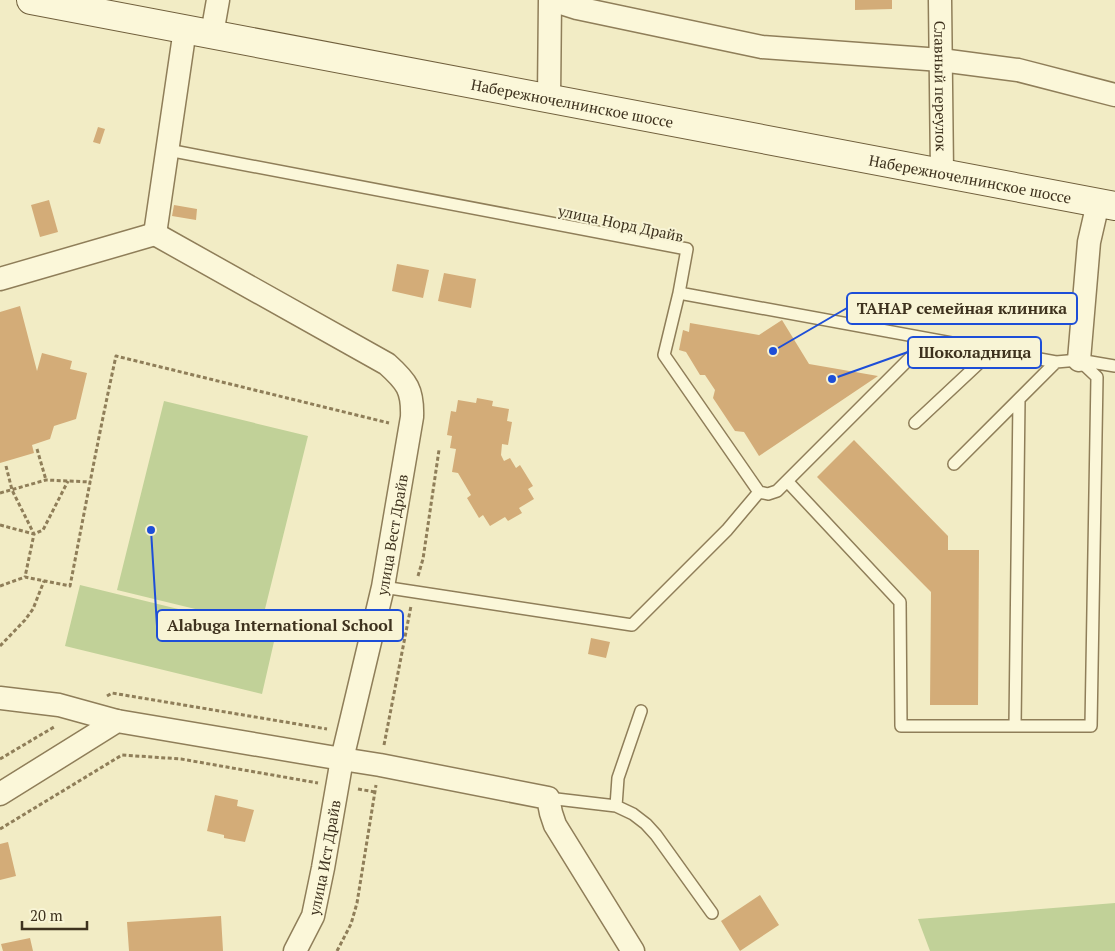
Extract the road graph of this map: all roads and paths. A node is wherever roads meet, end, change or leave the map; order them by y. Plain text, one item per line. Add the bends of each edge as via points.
1 (31, 0) edge
2 (218, 0) edge
3 (551, 0) edge
4 (940, 0) edge
5 (185, 29) junction
6 (212, 34) junction
7 (941, 60) junction
8 (1115, 95) edge
9 (549, 98) junction
10 (168, 150) junction
11 (942, 172) junction
12 (1106, 204) edge
13 (156, 234) junction
14 (0, 279) edge
15 (679, 293) junction
16 (929, 339) junction
17 (992, 351) junction
18 (1079, 360) junction
19 (1056, 362) junction
20 (1115, 366) edge
21 (1019, 400) junction
22 (390, 414) dead end
23 (389, 422) junction
24 (915, 423) dead end
25 (387, 431) dead end
26 (38, 449) dead end
27 (439, 450) dead end
28 (954, 464) dead end
29 (6, 466) dead end
30 (46, 480) junction
31 (68, 481) junction
32 (787, 481) junction
33 (91, 482) junction
34 (12, 490) junction
35 (759, 492) junction
36 (0, 493) edge
37 (0, 525) edge
38 (34, 534) junction
39 (25, 577) junction
40 (44, 581) junction
41 (0, 586) edge
42 (383, 587) junction
43 (413, 592) junction
44 (0, 646) edge
45 (0, 698) edge
46 (80, 711) junction
47 (641, 711) dead end
48 (117, 720) junction
49 (1015, 726) junction
50 (335, 730) dead end
51 (342, 759) junction
52 (0, 760) edge
53 (380, 765) junction
54 (320, 784) dead end
55 (0, 794) edge
56 (548, 798) junction
57 (616, 806) junction
58 (0, 829) edge
59 (712, 913) dead end
60 (295, 951) edge
61 (337, 951) edge
62 (633, 951) edge

1 - 5 main road, Набережночелнинское шоссе
2 - 6 street
3 - 7 street via 762,47
3 - 9 street
4 - 7 street, Славный переулок
5 - 6 main road, Набережночелнинское шоссе
5 - 10 street
6 - 9 main road, Набережночелнинское шоссе
7 - 8 street via 1018,70
7 - 11 street, Славный переулок
9 - 11 main road, Набережночелнинское шоссе
10 - 13 street
10 - 15 lane, улица Норд Драйв via 687,249
11 - 12 main road, Набережночелнинское шоссе
12 - 18 street via 1089,242
13 - 14 street
13 - 42 street, улица Вест Драйв via 387,364 408,387 413,401 412,417
15 - 16 lane
15 - 35 lane via 664,355
16 - 17 lane
16 - 32 lane
17 - 19 lane
17 - 24 lane
18 - 19 lane
18 - 20 lane
18 - 49 lane via 1097,378 1090,726
19 - 21 lane
21 - 28 lane
21 - 49 lane
22 - 23 path
23 - 25 path
23 - 33 path via 116,356 96,441
26 - 30 path
27 - 43 path via 423,559
29 - 34 path
30 - 31 path
30 - 34 path
31 - 33 path
31 - 38 path via 43,530
32 - 35 lane via 777,491
32 - 49 lane via 900,602 900,726
33 - 40 path via 70,586
34 - 36 path
34 - 38 path
35 - 43 lane via 727,530 632,625
37 - 38 path
38 - 39 path
39 - 40 path
39 - 41 path
40 - 44 path via 33,609
42 - 43 lane
42 - 51 street, улица Вест Драйв
43 - 53 path
45 - 46 street via 59,705
46 - 48 street
46 - 50 path via 112,693
46 - 52 path
47 - 57 lane via 618,778
48 - 51 street
48 - 55 street
51 - 53 street
51 - 60 street, улица Ист Драйв via 313,916
53 - 56 street
53 - 61 path via 357,903 352,924
54 - 58 path via 182,759 122,755
56 - 57 lane
56 - 62 street via 555,825
57 - 59 lane via 633,814 656,835

